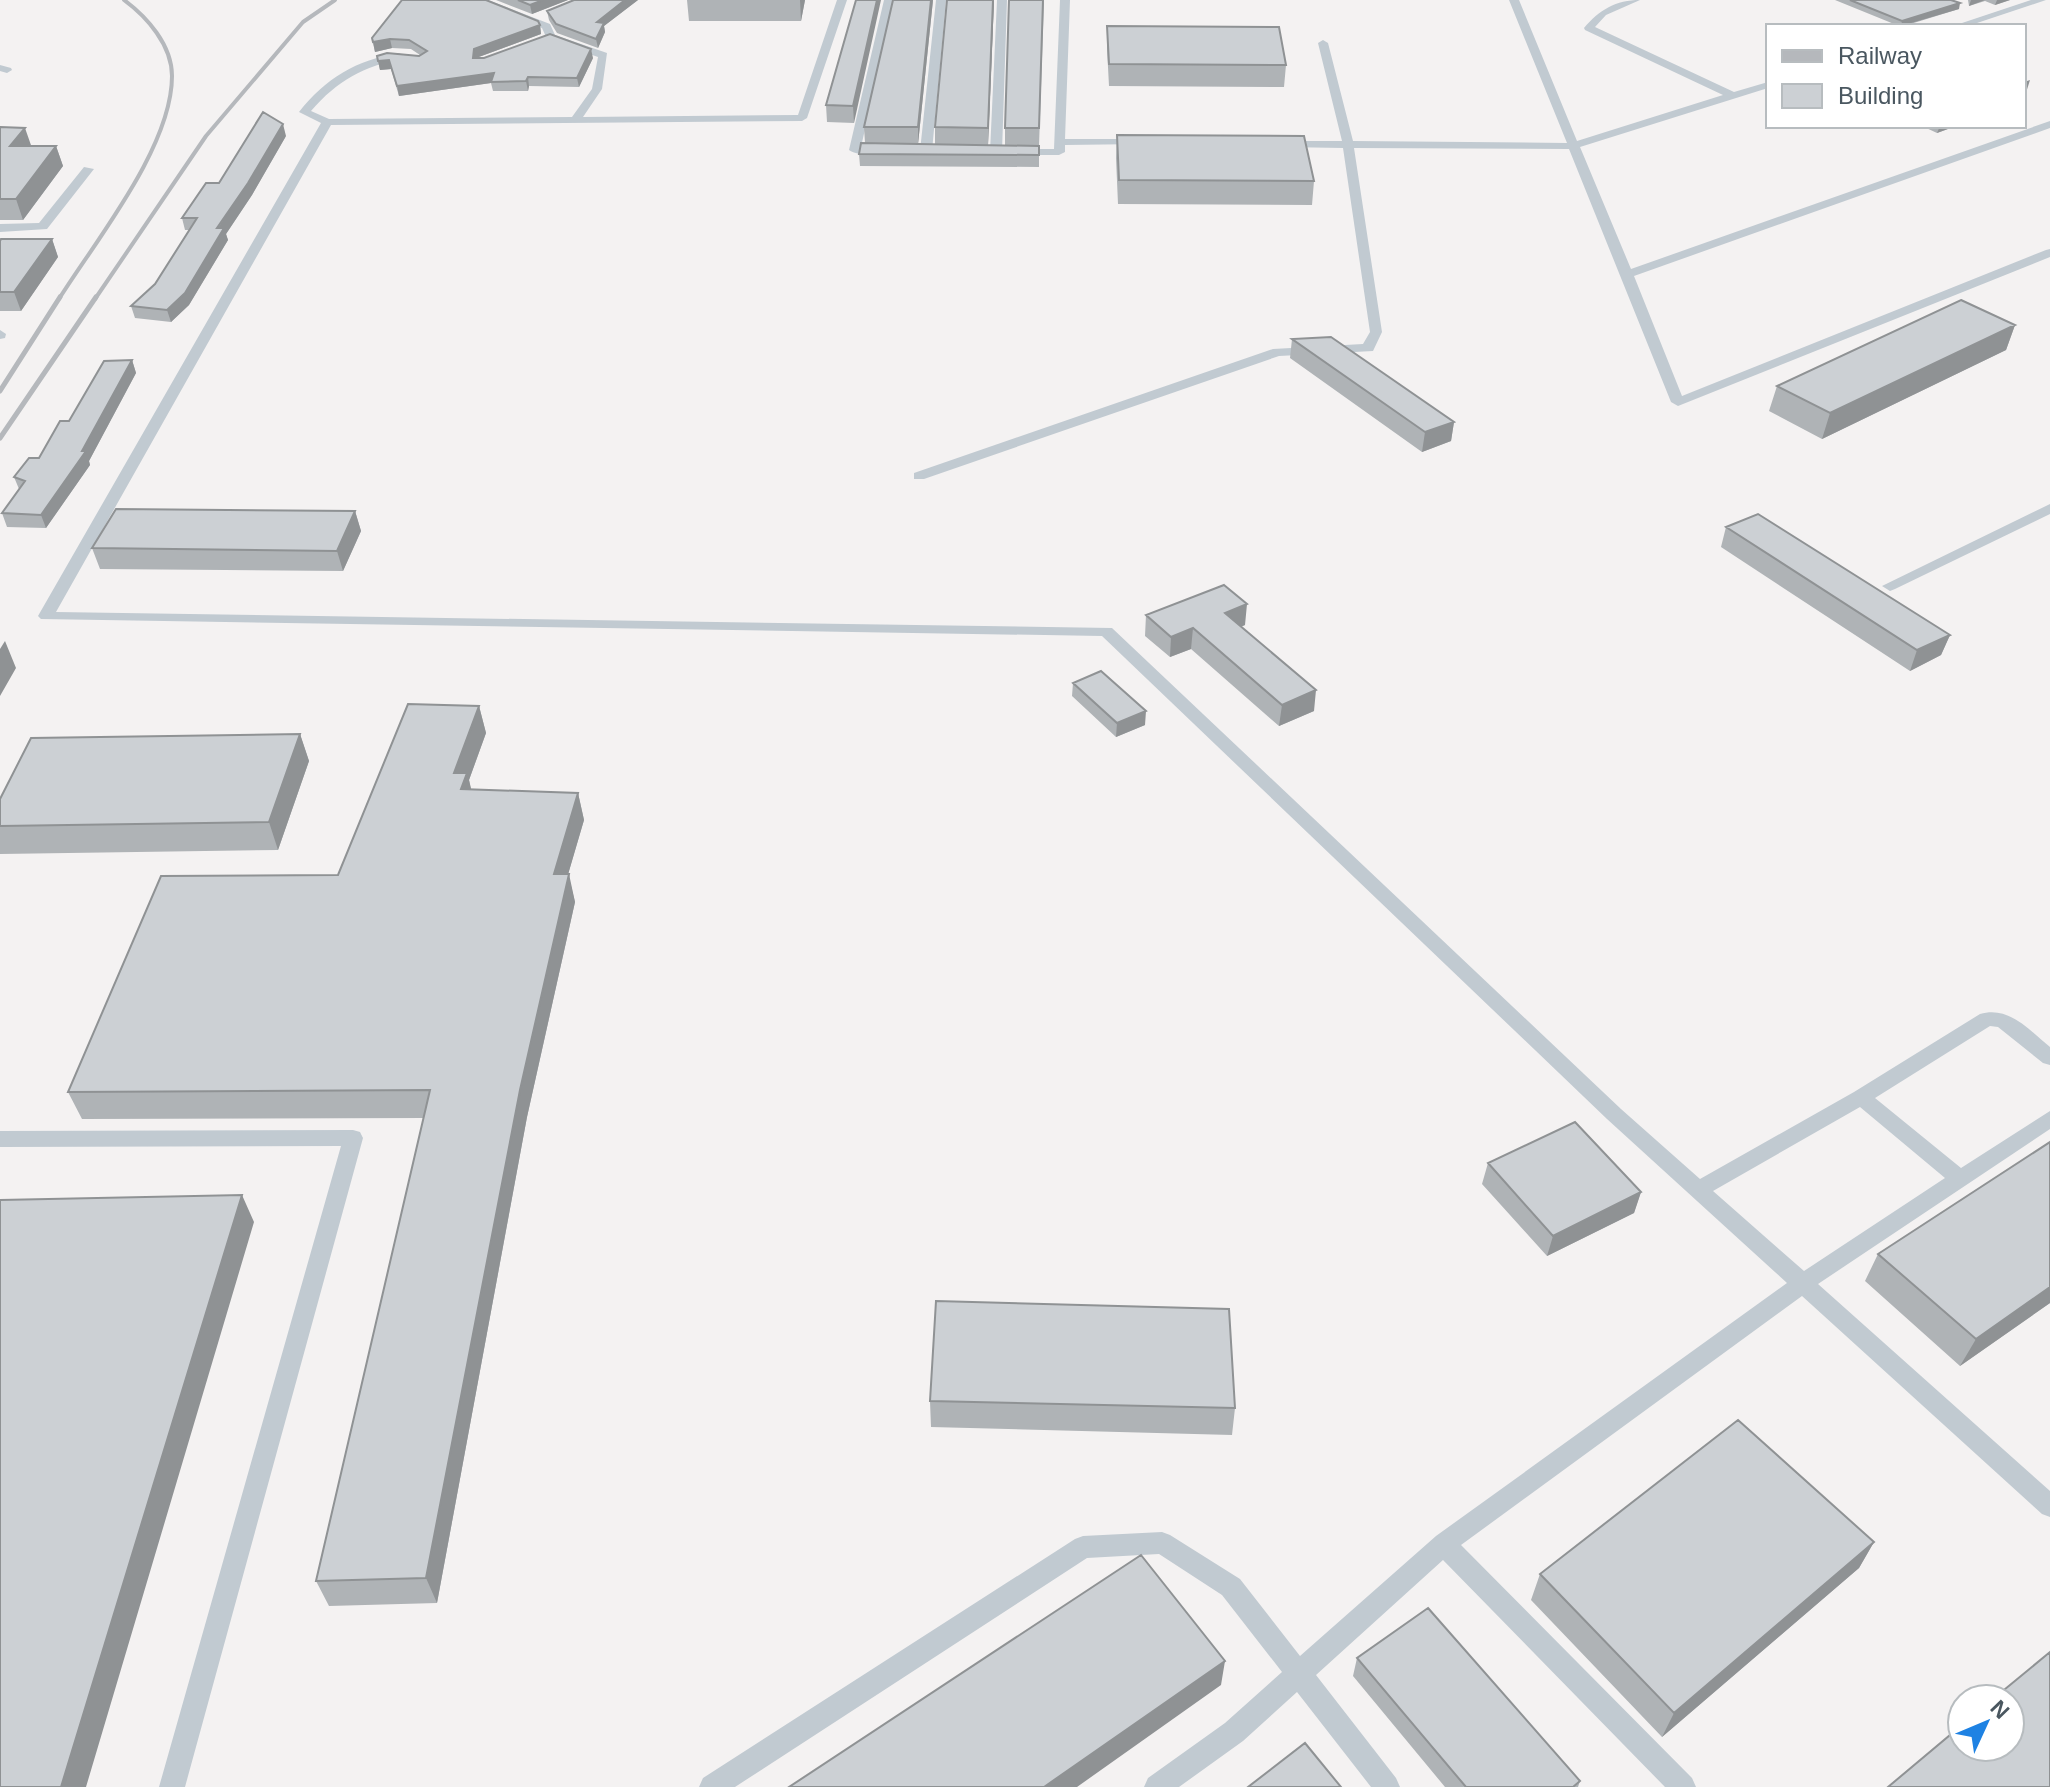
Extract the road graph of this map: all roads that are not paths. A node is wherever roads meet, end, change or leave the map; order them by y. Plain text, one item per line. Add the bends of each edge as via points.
1 (479, 0) edge
2 (842, 0) edge
3 (889, 0) edge
4 (941, 0) edge
5 (1002, 0) edge
6 (1065, 0) edge
7 (1514, 0) edge
8 (1635, 0) edge
9 (2041, 0) edge
10 (545, 16) edge
11 (533, 20) junction
12 (1964, 24) edge
13 (551, 37) junction
14 (537, 42) edge
15 (1323, 43) dead end
16 (408, 55) edge
17 (1766, 86) edge
18 (1733, 96) junction
19 (575, 120) junction
20 (327, 122) junction
21 (2050, 124) edge
22 (1060, 142) junction
23 (1151, 143) edge
24 (1272, 144) edge
25 (1348, 144) junction
26 (1571, 146) junction
27 (898, 151) edge
28 (912, 151) edge
29 (926, 151) junction
30 (940, 151) edge
31 (982, 151) edge
32 (996, 152) junction
33 (88, 169) dead end
34 (0, 228) edge
35 (2050, 253) edge
36 (1629, 274) junction
37 (919, 476) dead end
38 (2050, 508) edge
39 (1890, 586) dead end
40 (2050, 1058) edge
41 (1861, 1097) junction
42 (2050, 1119) edge
43 (0, 1139) edge
44 (1960, 1179) junction
45 (1699, 1189) junction
46 (1802, 1284) junction
47 (2050, 1506) edge
48 (1444, 1544) junction
49 (1297, 1676) junction
50 (172, 1787) edge
51 (712, 1787) edge
52 (1157, 1787) edge
53 (1387, 1787) edge
54 (1683, 1787) edge

1 - 11 lane
2 - 19 lane via 802,118
3 - 27 lane via 855,150
4 - 29 lane
5 - 32 lane
6 - 22 lane
7 - 26 lane
8 - 18 lane via 1602,13 1589,28
9 - 12 lane
10 - 11 lane
11 - 13 lane via 546,26
13 - 14 lane
13 - 19 lane via 603,55 597,89
15 - 25 lane
16 - 20 lane via 356,66 329,83 304,112
17 - 18 lane
18 - 26 lane
19 - 20 lane
20 - 45 lane via 46,616 1106,631
21 - 36 lane
22 - 23 lane
22 - 32 lane via 1059,152
24 - 25 lane
25 - 26 lane
25 - 37 lane via 1376,332 1368,348 1278,352
26 - 36 lane
28 - 29 lane
29 - 30 lane
31 - 32 lane
33 - 34 lane via 43,226
35 - 36 lane via 1678,402
38 - 39 lane
40 - 41 lane via 2003,1020 1987,1019
41 - 44 lane
41 - 45 lane
42 - 44 lane
43 - 50 lane via 353,1138
44 - 46 lane
45 - 46 lane
46 - 47 lane
46 - 48 lane
48 - 49 lane
48 - 54 lane
49 - 51 lane via 1231,1587 1162,1543 1083,1547
49 - 52 lane via 1234,1732
49 - 53 lane

